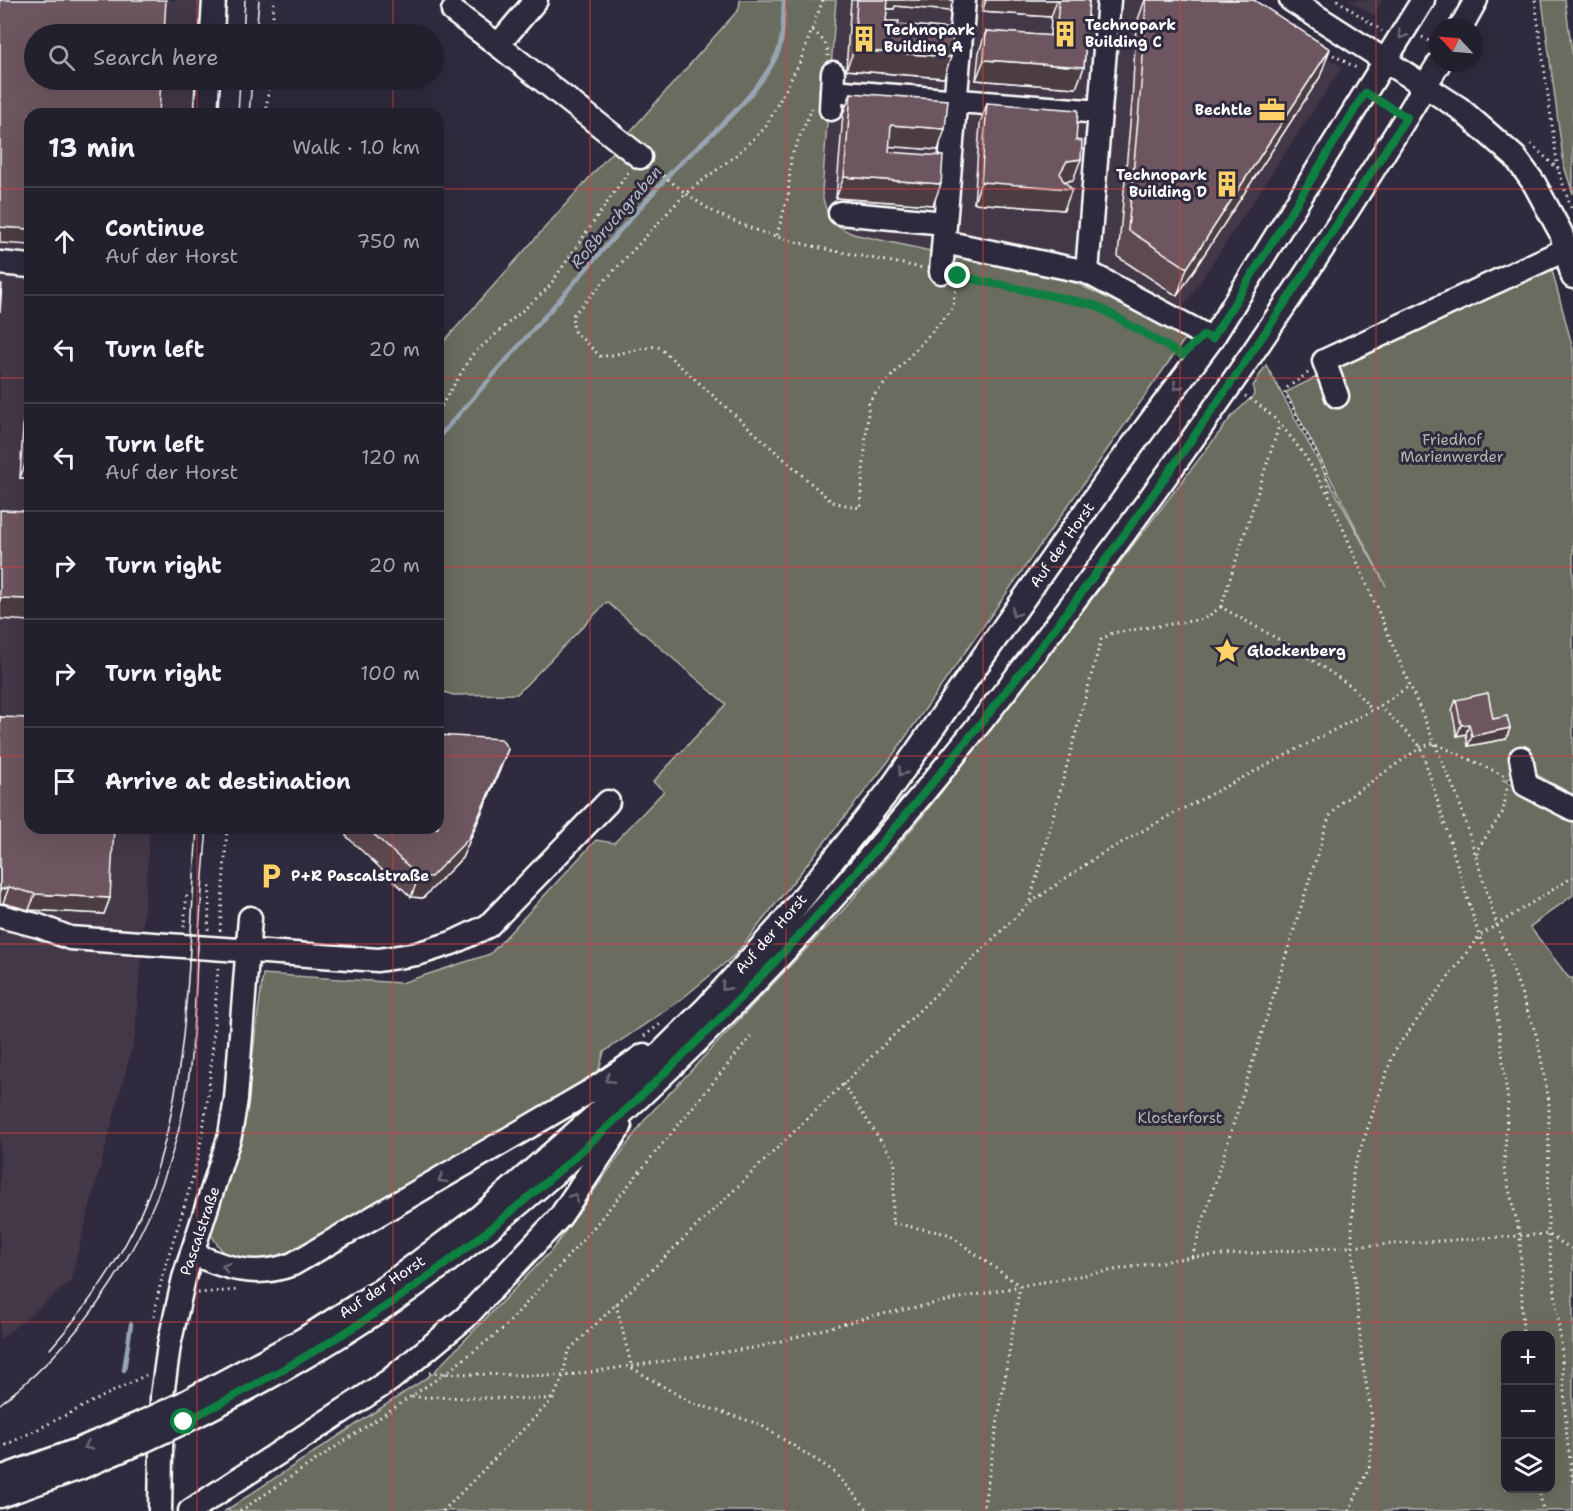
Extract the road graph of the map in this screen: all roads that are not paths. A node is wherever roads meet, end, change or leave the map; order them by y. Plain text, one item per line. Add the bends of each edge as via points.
1 (214, 0) edge
2 (536, 0) edge
3 (964, 0) edge
4 (1109, 0) edge
5 (1291, 0) edge
6 (1423, 0) edge
7 (1476, 0) edge
8 (453, 12) dead end
9 (1466, 18) edge
10 (213, 24) edge
11 (498, 45) junction
12 (1386, 60) junction
13 (1434, 72) edge
14 (1426, 85) junction
15 (827, 88) road end
16 (207, 90) edge
17 (956, 100) junction
18 (206, 108) edge
19 (1100, 112) junction
20 (640, 157) road end
21 (840, 213) dead end
22 (944, 233) junction
23 (1567, 249) junction
24 (0, 263) edge
25 (24, 265) edge
26 (1087, 272) junction
27 (950, 274) road end
28 (1573, 277) edge
29 (1212, 339) junction
30 (1337, 396) dead end
31 (1520, 774) road end
32 (608, 802) dead end
33 (1573, 809) edge
34 (0, 916) edge
35 (250, 918) dead end
36 (248, 952) junction
37 (707, 1007) junction
38 (639, 1099) junction
39 (533, 1194) junction
40 (537, 1242) junction
41 (192, 1253) junction
42 (184, 1412) junction
43 (141, 1433) junction
44 (0, 1478) edge
45 (0, 1496) edge
46 (160, 1511) edge
47 (190, 1511) edge

1 - 10 street
2 - 11 street
3 - 17 street
4 - 19 street
5 - 12 street
6 -> 12 street, Auf der Horst
7 - 9 street
8 - 11 street
11 - 20 street
12 - 14 street
12 - 29 street, Auf der Horst
13 - 14 street, Auf der Horst
14 - 23 street via 1515,157 1551,212
14 - 38 street, Auf der Horst via 1230,386 1142,511 974,733 804,931
15 - 17 street
16 - 18 street
17 - 19 street
17 - 22 street
19 - 26 street via 1084,195
21 - 22 street
22 - 26 street
22 - 27 street
23 - 28 street
23 - 30 street via 1324,361
24 - 25 street
26 - 29 street
29 -> 37 street, Auf der Horst via 888,792 787,917
31 - 33 street
32 - 36 street via 488,926 452,943 378,960
34 - 36 street via 70,938
35 - 36 street, Pascalstraße
36 - 41 street, Pascalstraße via 230,1135
37 -> 41 street, Auf der Horst via 594,1089 293,1264 262,1273 240,1272
37 - 42 street, Auf der Horst via 607,1106 525,1179 432,1253 302,1340
38 - 39 street, Auf der Horst
40 -> 38 street, Auf der Horst via 560,1217
39 - 40 street, Auf der Horst via 546,1197 552,1211
39 - 42 street, Auf der Horst via 396,1300 309,1355
40 - 47 street, Auf der Horst via 493,1290 390,1380
41 - 46 street, Pascalstraße via 169,1292
42 - 43 street, Auf der Horst, bridge
43 -> 44 street, Auf der Horst
43 - 45 street, Auf der Horst via 80,1468

